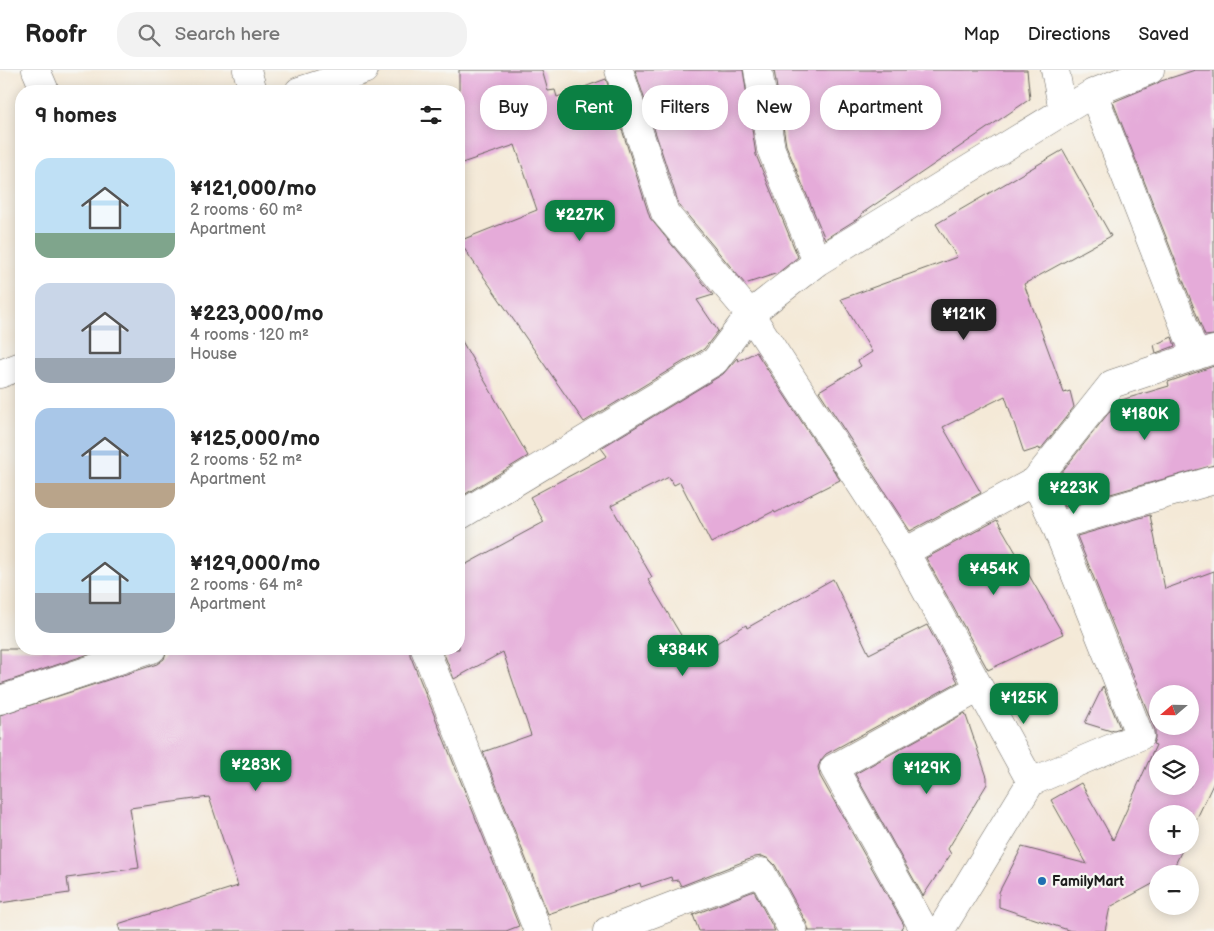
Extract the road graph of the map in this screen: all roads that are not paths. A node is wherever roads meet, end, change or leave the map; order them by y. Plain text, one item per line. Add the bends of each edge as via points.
1 (36, 70) edge
2 (247, 70) edge
3 (364, 70) edge
4 (619, 70) edge
5 (758, 70) edge
6 (1055, 70) edge
7 (1150, 70) edge
8 (42, 85) edge
9 (251, 85) edge
10 (318, 85) edge
11 (1093, 93) junction
12 (1063, 111) junction
13 (817, 262) junction
14 (750, 314) junction
15 (1205, 353) edge
16 (15, 368) edge
17 (0, 374) edge
18 (1214, 480) edge
19 (1035, 481) junction
20 (465, 512) edge
21 (1056, 526) junction
22 (905, 552) junction
23 (134, 655) edge
24 (427, 655) edge
25 (979, 688) junction
26 (0, 700) edge
27 (1031, 782) junction
28 (538, 931) edge
29 (607, 931) edge
30 (793, 931) edge
31 (925, 931) edge
32 (940, 931) edge

1 - 8 street
2 - 9 street
3 - 10 street
4 - 14 street via 665,213
5 - 13 street via 771,149
6 - 12 street
7 - 11 street
11 - 12 street
11 - 15 street
12 - 13 street
13 - 14 street
14 - 20 street via 714,361
14 - 22 street
15 - 19 street via 1112,384
16 - 17 street
18 - 21 street
19 - 21 street
19 - 22 street
21 - 27 street via 1140,736
22 - 25 street
23 - 26 street
24 - 28 street
25 - 27 street
25 - 31 street via 834,768
27 - 32 street
29 - 30 street via 761,872

